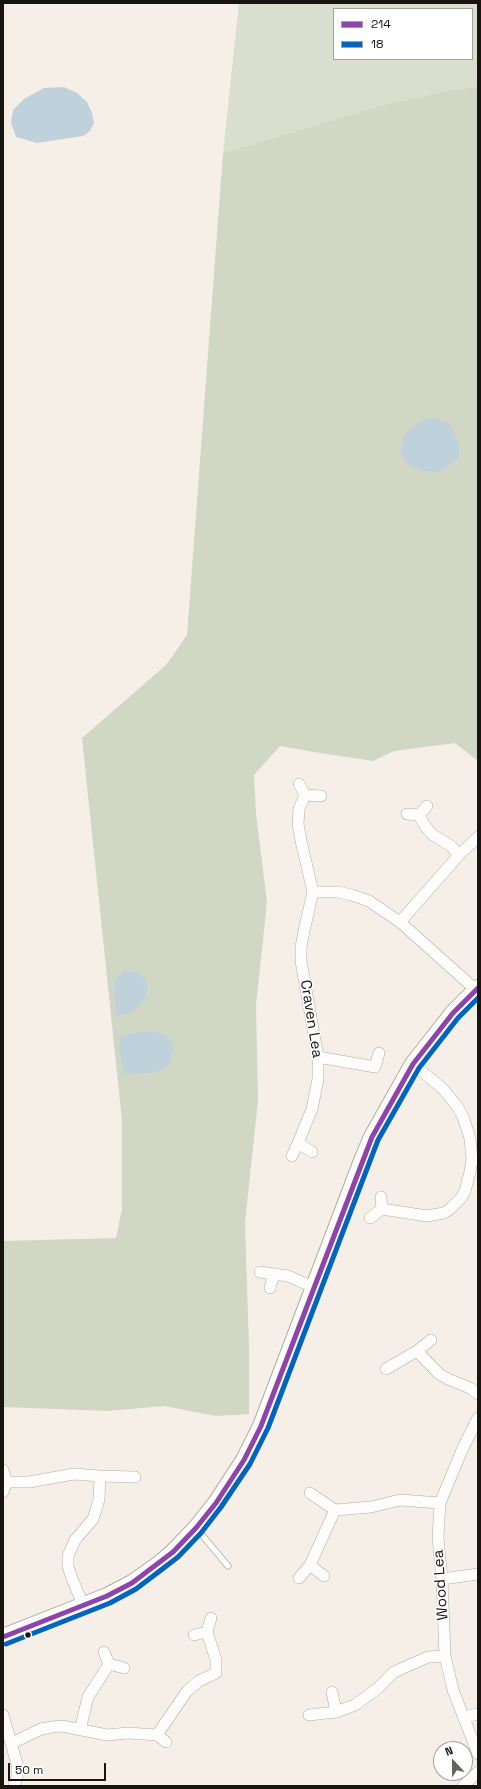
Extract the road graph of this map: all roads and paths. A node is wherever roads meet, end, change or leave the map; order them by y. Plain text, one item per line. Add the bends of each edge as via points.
1 (300, 784) dead end
2 (305, 795) junction
3 (321, 796) dead end
4 (427, 806) dead end
5 (407, 814) dead end
6 (419, 815) junction
7 (478, 837) edge
8 (459, 855) junction
9 (314, 892) junction
10 (400, 922) junction
11 (477, 989) edge
12 (378, 1053) dead end
13 (318, 1057) junction
14 (413, 1064) junction
15 (298, 1143) junction
16 (312, 1152) dead end
17 (292, 1156) dead end
18 (381, 1197) dead end
19 (382, 1210) junction
20 (370, 1218) dead end
21 (260, 1272) dead end
22 (274, 1274) junction
23 (314, 1287) junction
24 (270, 1288) dead end
25 (431, 1340) dead end
26 (417, 1351) junction
27 (386, 1369) dead end
28 (478, 1394) edge
29 (478, 1418) edge
30 (3, 1470) edge
31 (100, 1476) junction
32 (136, 1477) dead end
33 (5, 1487) edge
34 (310, 1493) dead end
35 (440, 1503) junction
36 (335, 1510) junction
37 (196, 1528) junction
38 (310, 1565) junction
39 (228, 1566) dead end
40 (478, 1574) edge
41 (324, 1576) dead end
42 (299, 1578) dead end
43 (442, 1579) junction
44 (83, 1605) junction
45 (211, 1618) dead end
46 (206, 1632) junction
47 (194, 1635) dead end
48 (3, 1637) edge
49 (104, 1652) dead end
50 (445, 1656) junction
51 (109, 1664) junction
52 (124, 1668) dead end
53 (332, 1692) dead end
54 (336, 1712) junction
55 (478, 1714) edge
56 (3, 1715) edge
57 (309, 1715) dead end
58 (464, 1718) junction
59 (80, 1730) junction
60 (157, 1735) junction
61 (166, 1742) dead end
62 (12, 1743) junction
63 (478, 1754) edge
64 (478, 1772) edge
65 (14, 1786) edge
66 (463, 1786) edge

1 - 2 street
2 - 3 street
2 - 9 street, Craven Lea via 299,809 298,824
4 - 6 street
5 - 6 street
6 - 8 street via 433,835 451,846
7 - 8 street
8 - 10 street
9 - 10 street via 352,894 369,901
9 - 13 street, Craven Lea via 304,931 301,961
10 - 11 street
11 - 14 street via 453,1013
12 - 13 street via 375,1067
13 - 15 street, Craven Lea via 316,1094 305,1130
14 - 19 street via 443,1089 457,1106 470,1138 470,1172 461,1198 444,1213 427,1216
14 - 23 street via 386,1110 363,1158
15 - 16 street
15 - 17 street, Craven Lea
18 - 19 street
19 - 20 street
21 - 22 street
22 - 23 street via 288,1276
22 - 24 street
23 - 37 street via 254,1443 216,1503
25 - 26 street
26 - 27 street
26 - 28 street via 439,1374
29 - 35 street, Wood Lea
30 - 33 street
31 - 32 street
31 - 33 street via 74,1474
31 - 44 street via 100,1499 93,1519 75,1540 68,1556 71,1576
34 - 36 street
35 - 36 street via 400,1500 371,1507
35 - 43 street, Wood Lea via 438,1538
36 - 38 street
37 - 39 lane
37 - 44 street via 173,1552 146,1574 121,1589
38 - 41 street
38 - 42 street
40 - 43 street
43 - 50 street, Wood Lea
44 - 48 street
45 - 46 street
46 - 47 street
46 - 60 street via 216,1660 216,1673 199,1681 187,1691
49 - 51 street
50 - 54 street via 428,1657 394,1672 355,1705
50 - 58 street, Wood Lea via 453,1690
51 - 52 street
51 - 59 street via 88,1697
53 - 54 street
54 - 57 street
55 - 58 street
56 - 62 street
58 - 63 street, Wood Lea
59 - 60 street via 107,1735
59 - 62 street via 52,1727 41,1729
60 - 61 street
62 - 65 street via 18,1764
64 - 66 street

